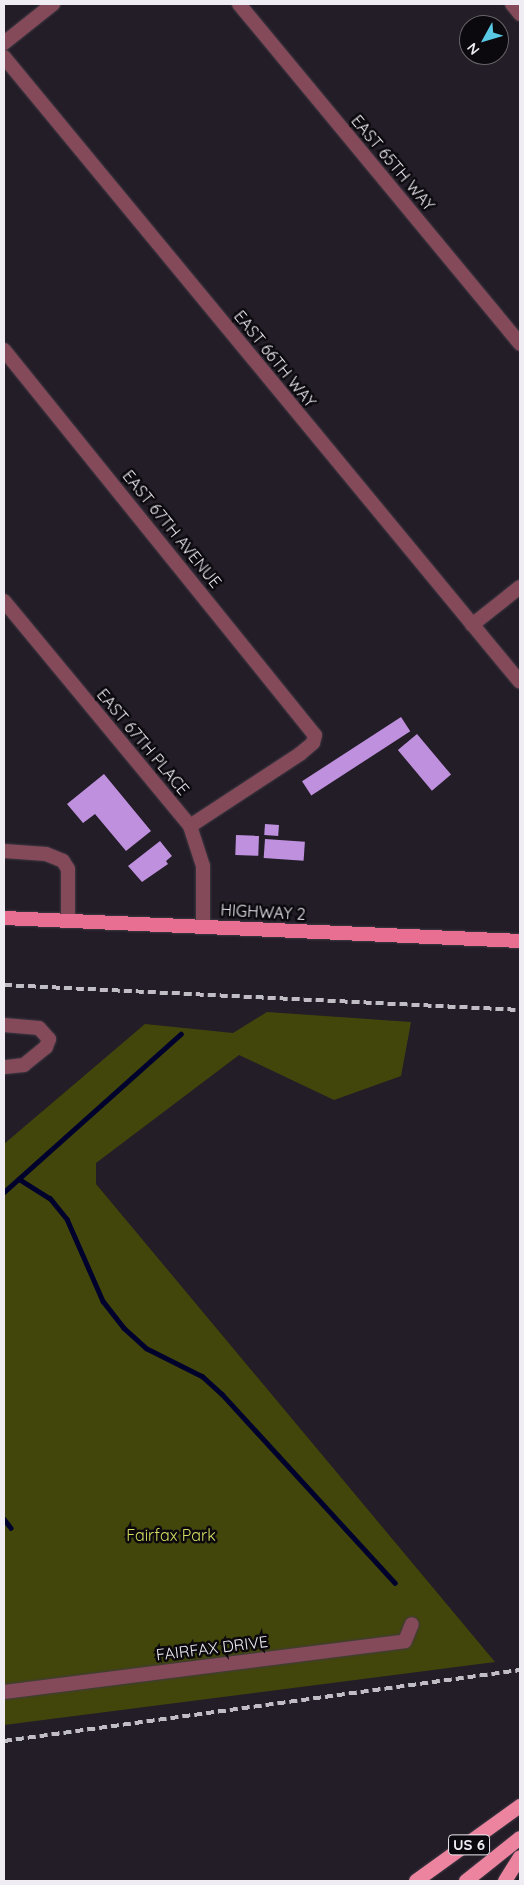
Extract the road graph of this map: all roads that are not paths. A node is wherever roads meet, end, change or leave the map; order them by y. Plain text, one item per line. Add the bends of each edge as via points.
1 (53, 4) edge
2 (239, 4) edge
3 (512, 4) edge
4 (520, 14) edge
5 (4, 43) edge
6 (4, 57) edge
7 (520, 344) edge
8 (4, 350) edge
9 (520, 586) edge
10 (4, 600) edge
11 (472, 625) junction
12 (520, 682) edge
13 (190, 826) junction
14 (4, 852) edge
15 (4, 918) edge
16 (68, 922) junction
17 (203, 927) junction
18 (520, 941) edge
19 (4, 1025) edge
20 (4, 1067) edge
21 (412, 1624) dead end
22 (4, 1692) edge
23 (520, 1806) edge
24 (520, 1838) edge
25 (520, 1856) edge
26 (416, 1881) edge
27 (466, 1881) edge
28 (505, 1881) edge

1 - 5 street
2 - 7 street, EAST 65TH WAY
3 - 4 street
6 - 11 street, EAST 66TH WAY
8 - 13 street, EAST 67TH AVENUE via 313,730 315,739 300,754
9 - 11 street
10 - 13 street, EAST 67TH PLACE
11 - 12 street, EAST 66TH WAY
13 - 17 street, EAST 67TH PLACE via 203,866
14 - 16 street via 46,854 63,861 68,870
15 - 16 main road, HIGHWAY 2
16 - 17 main road, HIGHWAY 2
17 - 18 main road, HIGHWAY 2
19 - 20 street via 39,1028 49,1039 46,1047 24,1065
21 - 22 street, FAIRFAX DRIVE via 405,1641
23 - 26 highway, US 6
24 - 27 highway, US 6
25 - 28 highway

